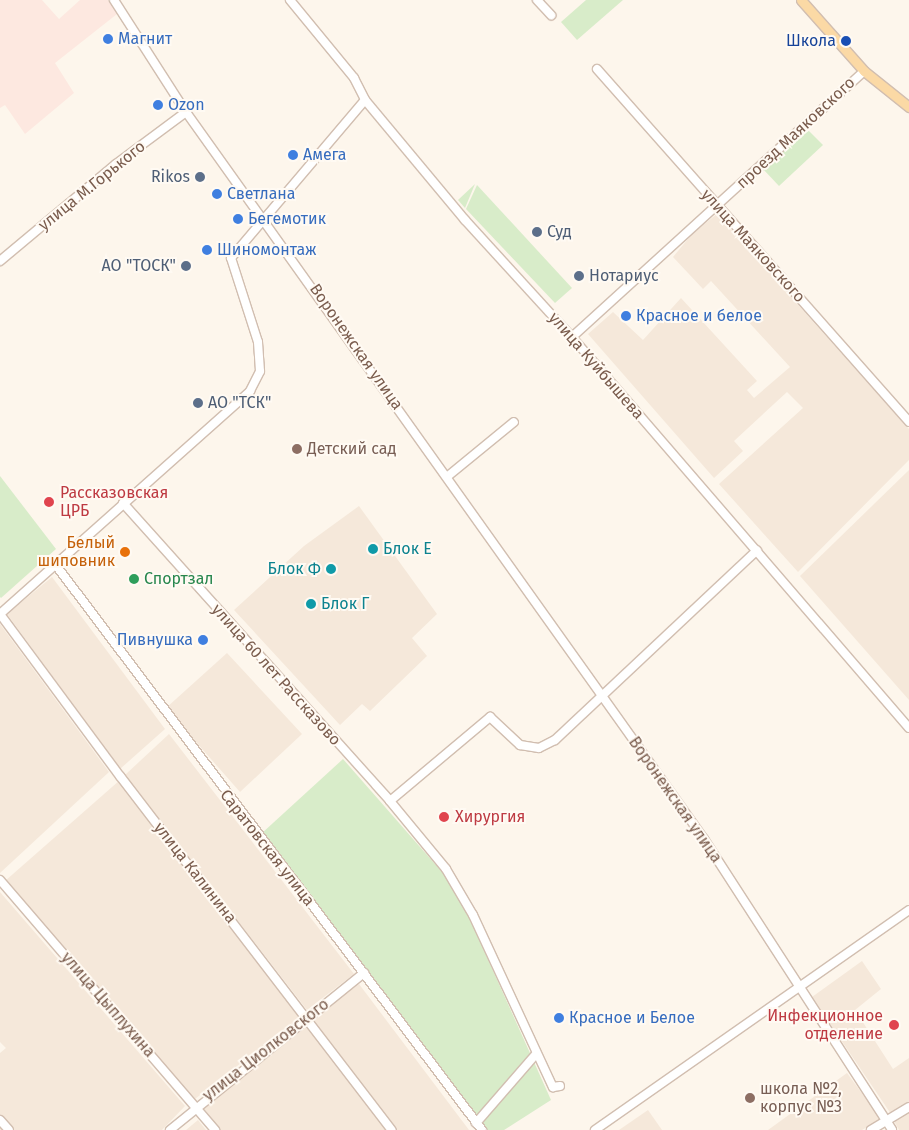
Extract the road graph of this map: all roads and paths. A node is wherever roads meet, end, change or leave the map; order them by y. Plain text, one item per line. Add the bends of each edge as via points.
1 (114, 0) edge
2 (290, 0) edge
3 (537, 0) edge
4 (801, 0) edge
5 (551, 15) dead end
6 (597, 69) dead end
7 (864, 70) junction
8 (365, 100) junction
9 (909, 107) edge
10 (186, 112) junction
11 (717, 206) junction
12 (264, 218) junction
13 (0, 261) edge
14 (572, 337) junction
15 (514, 422) dead end
16 (909, 422) edge
17 (448, 476) junction
18 (124, 503) junction
19 (757, 550) junction
20 (55, 564) junction
21 (0, 614) edge
22 (603, 698) junction
23 (909, 728) edge
24 (390, 801) junction
25 (0, 880) edge
26 (909, 910) edge
27 (364, 973) junction
28 (798, 987) junction
29 (307, 1017) junction
30 (536, 1054) junction
31 (560, 1086) dead end
32 (196, 1106) junction
33 (909, 1107) edge
34 (0, 1120) edge
35 (887, 1120) junction
36 (479, 1127) edge
37 (9, 1130) edge
38 (170, 1130) edge
39 (215, 1130) edge
40 (392, 1130) edge
41 (595, 1130) edge
42 (871, 1130) edge
43 (892, 1130) edge

1 - 10 street, Воронежская улица
2 - 8 street, улица Куйбышева via 354,78
3 - 5 street
4 - 7 main road
6 - 11 street, улица Маяковского
7 - 9 main road
7 - 11 street, проезд Маяковского
8 - 12 street
8 - 14 street, улица Куйбышева via 465,220
10 - 12 street, Воронежская улица
10 - 13 street, улица М.Горького via 116,164
11 - 14 street, проезд Маяковского
11 - 16 street, улица Маяковского
12 - 17 street, Воронежская улица
12 - 18 street via 232,258 258,342 260,371 256,381 240,403
14 - 19 street, улица Куйбышева
15 - 17 street
17 - 22 street, Воронежская улица
18 - 20 street
18 - 24 street, улица 60 лет Рассказово
19 - 22 street
19 - 23 street, улица Куйбышева
20 - 21 street
20 - 27 street, Саратовская улица via 217,783
21 - 29 street, улица Калинина via 120,776
22 - 24 street via 555,740 539,748 520,745 490,717
22 - 28 street, Воронежская улица via 704,839
24 - 30 street, улица 60 лет Рассказово via 443,865 462,895
25 - 32 street, улица Цыплухина
26 - 28 street
27 - 29 street, улица Циолковского
27 - 36 street, Саратовская улица
28 - 35 street, Воронежская улица
28 - 41 street
29 - 32 street, улица Циолковского
29 - 40 street, улица Калинина
30 - 31 street, улица 60 лет Рассказово via 553,1087
30 - 36 street
32 - 38 street, улица Циолковского
32 - 39 street, улица Цыплухина
33 - 35 street
34 - 37 street
35 - 42 street
35 - 43 street, Воронежская улица

